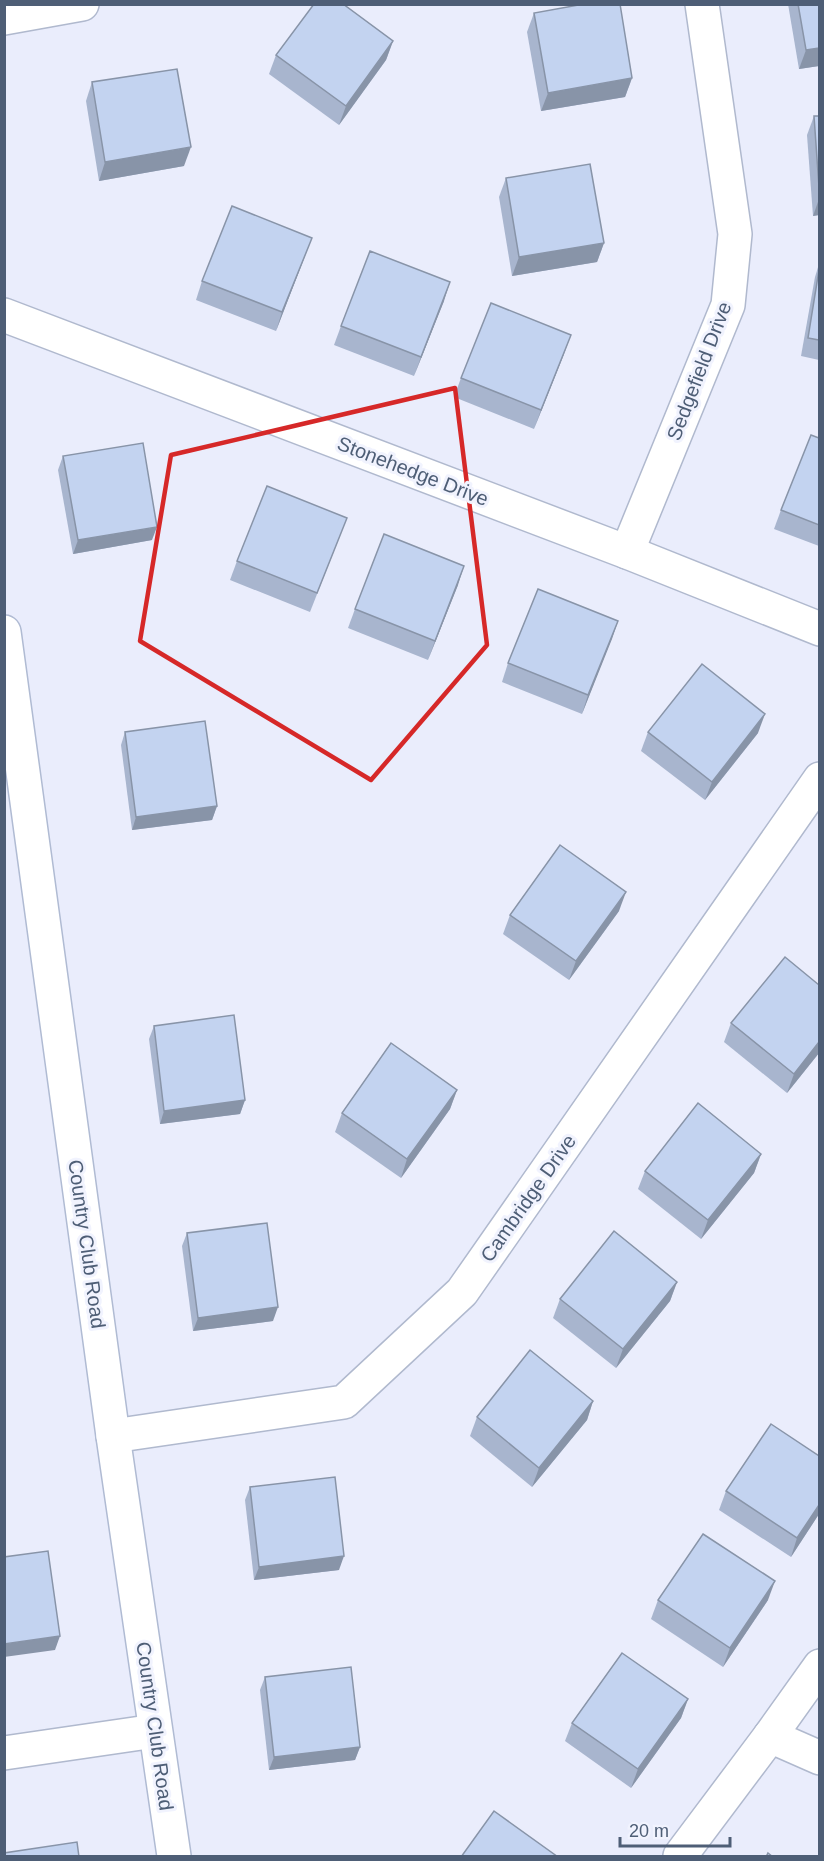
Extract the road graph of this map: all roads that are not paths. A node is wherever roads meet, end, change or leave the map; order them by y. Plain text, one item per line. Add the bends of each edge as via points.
1 (82, 4) edge
2 (702, 4) edge
3 (4, 18) edge
4 (4, 315) edge
5 (627, 552) junction
6 (819, 629) edge
7 (4, 632) edge
8 (8, 679) edge
9 (819, 779) edge
10 (113, 1436) junction
11 (819, 1666) edge
12 (155, 1731) junction
13 (770, 1736) junction
14 (4, 1753) edge
15 (819, 1758) edge
16 (174, 1857) edge
17 (680, 1857) edge

1 - 3 street
2 - 5 street, Sedgefield Drive via 735,234 728,305
4 - 5 street, Stonehedge Drive
5 - 6 street, Stonehedge Drive
7 - 8 street, Country Club Road
8 - 10 street, Country Club Road
9 - 10 street, Cambridge Drive via 462,1292 344,1402
10 - 12 street, Country Club Road
11 - 13 street
12 - 14 street
12 - 16 street, Country Club Road
13 - 15 street
13 - 17 street

